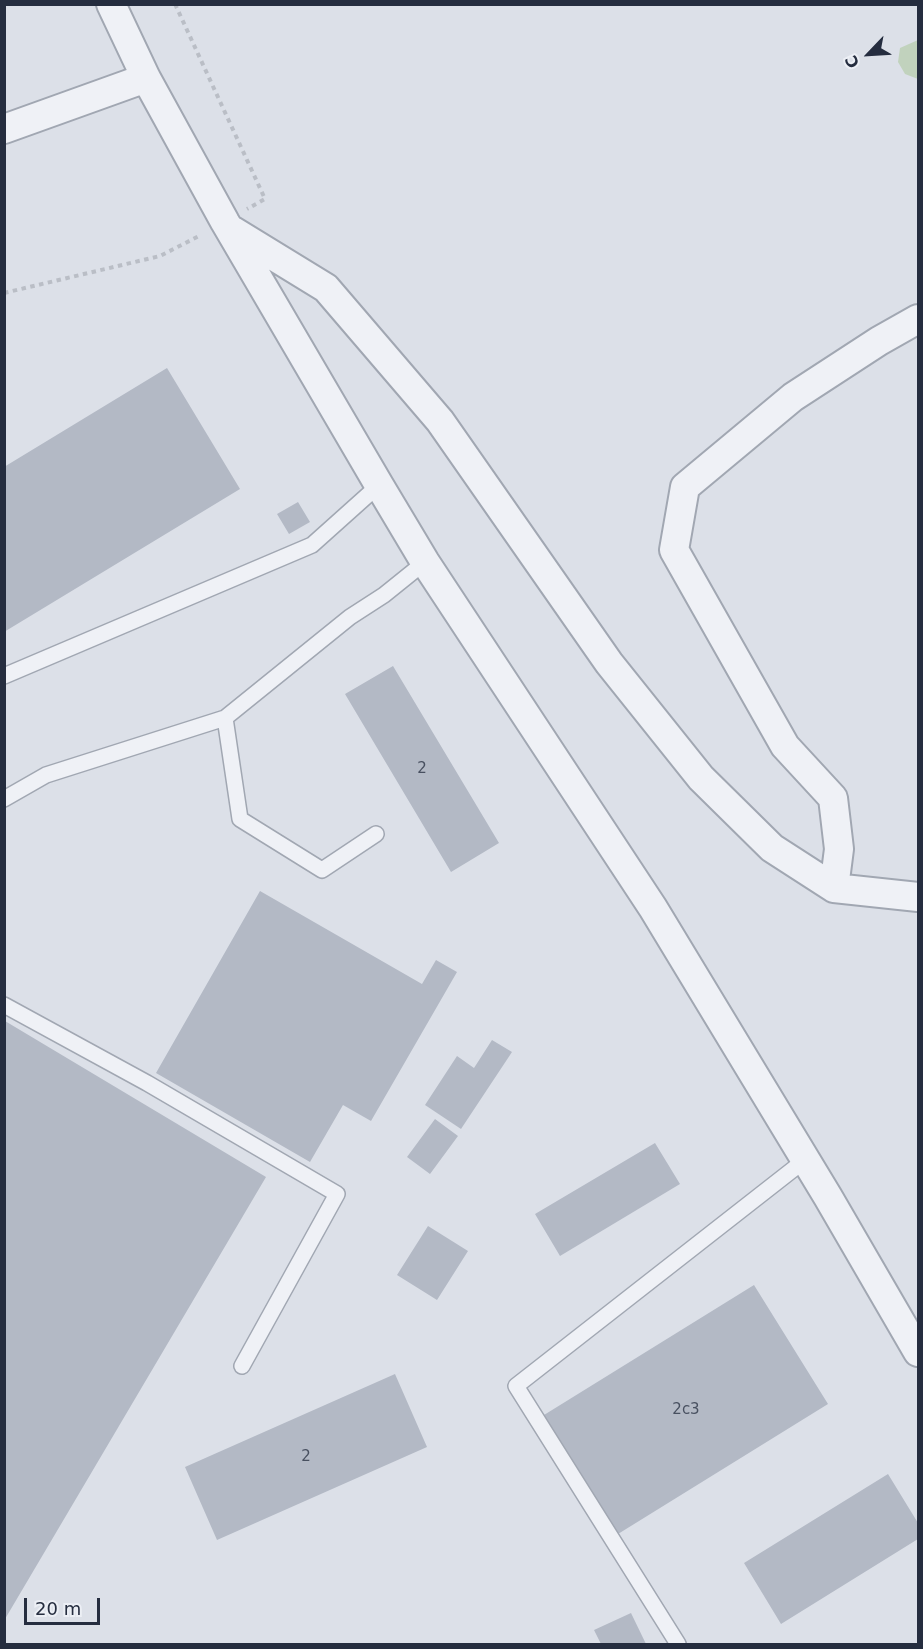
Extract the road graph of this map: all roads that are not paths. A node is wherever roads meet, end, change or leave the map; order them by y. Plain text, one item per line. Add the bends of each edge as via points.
1 (111, 4) edge
2 (146, 78) junction
3 (4, 129) edge
4 (231, 230) junction
5 (918, 319) edge
6 (379, 485) junction
7 (425, 562) junction
8 (4, 676) edge
9 (225, 718) junction
10 (4, 799) edge
11 (376, 834) dead end
12 (834, 888) junction
13 (918, 897) edge
14 (4, 1005) edge
15 (805, 1160) junction
16 (918, 1352) edge
17 (243, 1366) dead end
18 (678, 1644) edge

1 - 2 street
2 - 3 street
2 - 4 street
4 - 6 street
4 - 12 street via 326,288 440,421 609,663 701,778 772,848
5 - 12 street via 793,397 686,487 674,550 785,746 833,798 839,849
6 - 7 street
6 - 8 lane via 312,545
7 - 9 lane
7 - 15 street via 653,908
9 - 10 lane via 46,775
9 - 11 lane via 240,819 322,870
12 - 13 street
14 - 17 lane via 337,1194
15 - 16 street
15 - 18 lane via 516,1386

